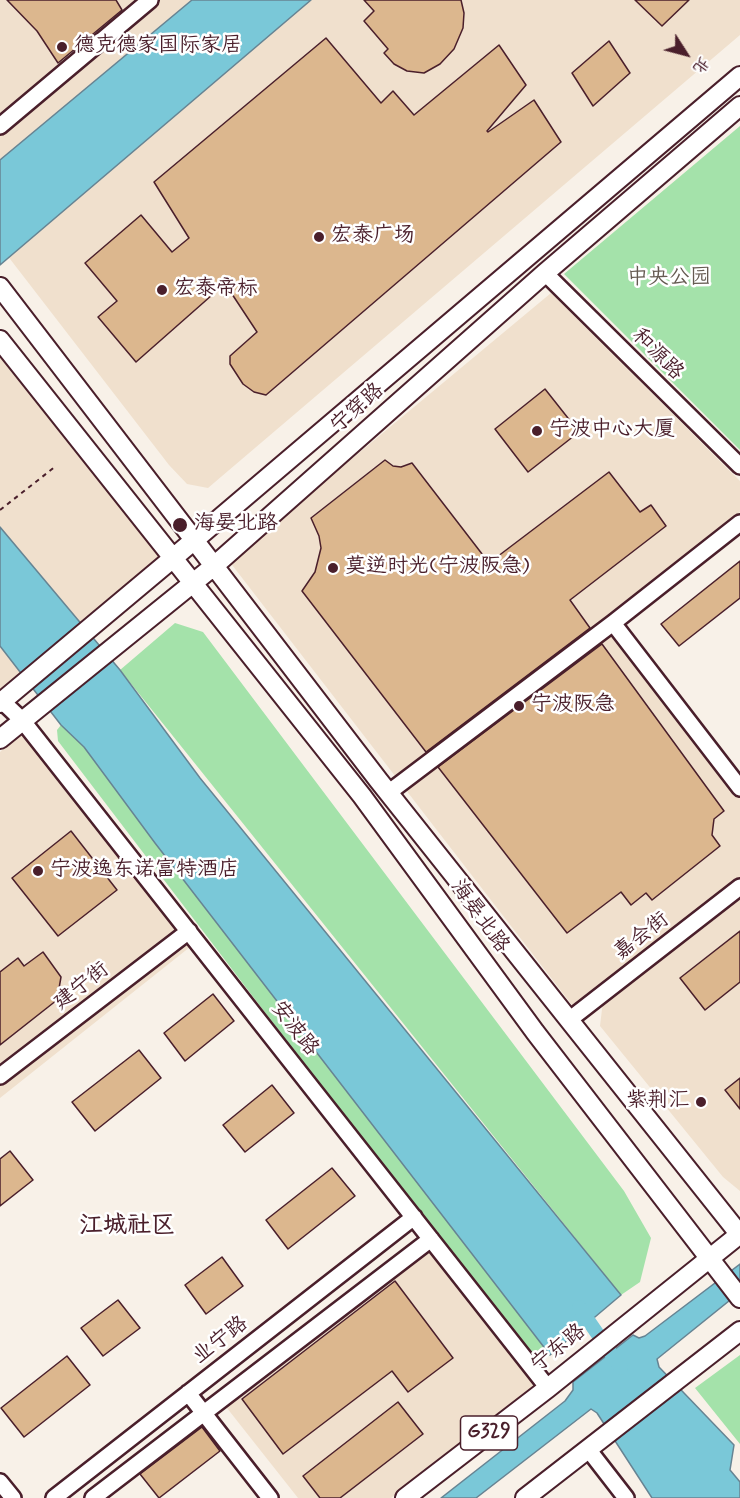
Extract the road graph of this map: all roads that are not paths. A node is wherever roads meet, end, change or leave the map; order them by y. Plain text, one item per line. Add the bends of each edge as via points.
1 (150, 0) edge
2 (740, 76) edge
3 (740, 106) edge
4 (0, 126) edge
5 (544, 273) junction
6 (0, 287) edge
7 (0, 340) edge
8 (740, 466) edge
9 (740, 523) edge
10 (194, 540) junction
11 (172, 559) junction
12 (214, 566) junction
13 (193, 584) junction
14 (613, 623) junction
15 (1, 702) edge
16 (22, 720) junction
17 (0, 739) edge
18 (740, 788) edge
19 (388, 793) junction
20 (740, 887) edge
21 (189, 931) junction
22 (569, 1020) junction
23 (0, 1076) edge
24 (414, 1217) junction
25 (740, 1234) edge
26 (431, 1239) junction
27 (709, 1259) junction
28 (740, 1298) edge
29 (740, 1331) edge
30 (548, 1388) junction
31 (188, 1393) junction
32 (204, 1413) junction
33 (588, 1449) junction
34 (0, 1482) edge
35 (12, 1498) edge
36 (54, 1498) edge
37 (93, 1498) edge
38 (270, 1498) edge
39 (405, 1498) edge
40 (525, 1498) edge
41 (626, 1498) edge

1 - 4 street
2 - 10 main road, 宁穿路
3 - 5 main road, 宁穿路
5 - 8 street, 和源路
5 - 12 main road, 宁穿路
6 - 10 main road, 海晏北路
7 - 11 main road, 海晏北路
9 - 14 street
10 - 11 main road, 宁穿路
10 - 12 main road, 海晏北路
11 - 13 main road, 海晏北路
11 - 15 main road, 宁穿路
12 - 13 main road, 宁穿路
12 - 19 main road, 海晏北路
13 - 16 main road, 宁穿路
13 - 27 main road, 海晏北路 via 362,796 535,1032
14 - 18 street
14 - 19 street
15 - 16 street, 安波路
16 - 17 main road, 宁穿路
16 - 21 street, 安波路
19 - 22 main road, 海晏北路
20 - 22 street, 嘉会街
21 - 23 street, 建宁街
21 - 24 street, 安波路
22 - 25 main road, 海晏北路
24 - 26 street, 安波路
24 - 31 street, 业宁路
25 - 27 main road, 宁东路 / G329
26 - 30 street, 安波路
26 - 32 street
27 - 28 main road, 海晏北路
27 - 30 main road, 宁东路 / G329
29 - 33 main road
30 - 39 main road, 宁东路 / G329
31 - 32 street
31 - 36 street, 业宁路
32 - 37 street
32 - 38 street
33 - 40 main road
33 - 41 street
34 - 35 street

